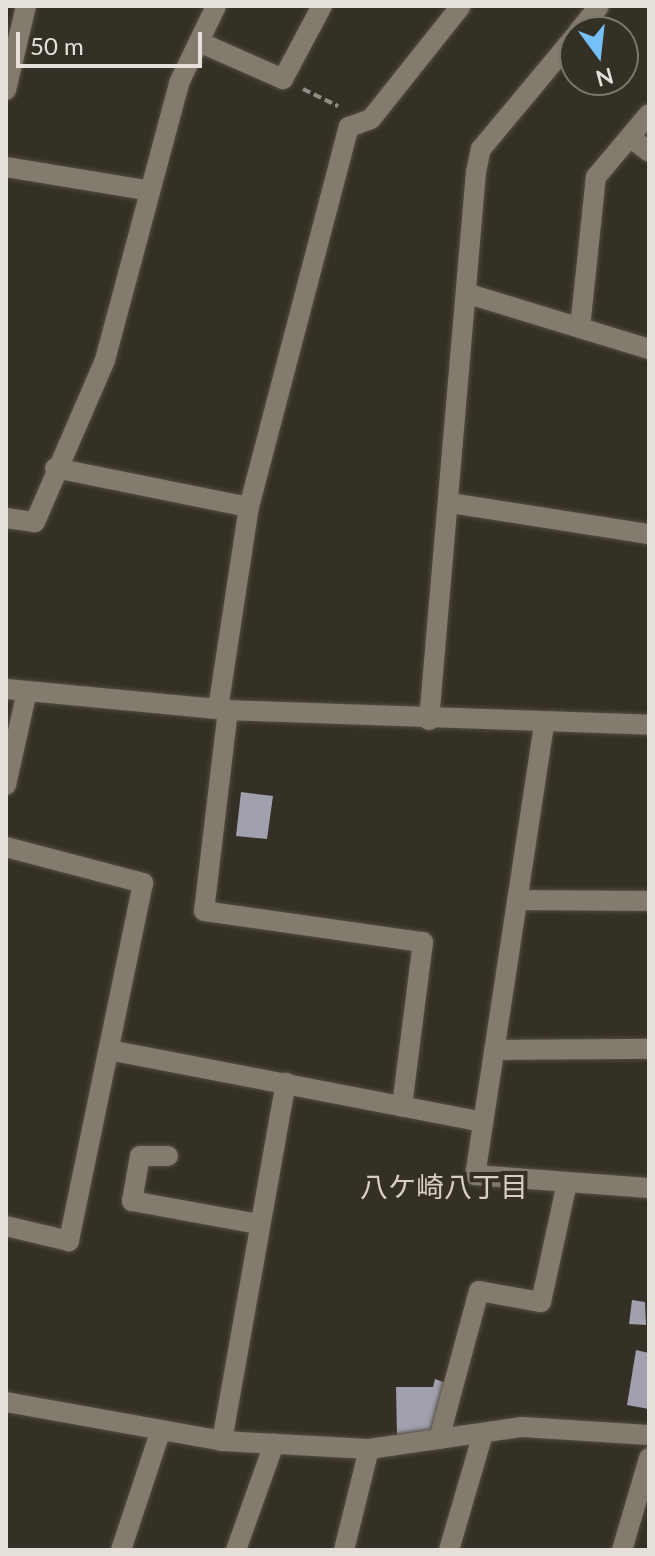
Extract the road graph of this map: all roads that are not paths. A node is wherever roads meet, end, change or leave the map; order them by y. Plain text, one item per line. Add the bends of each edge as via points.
1 (26, 6) edge
2 (216, 6) edge
3 (322, 6) edge
4 (461, 6) edge
5 (199, 42) junction
6 (559, 55) edge
7 (6, 90) edge
8 (649, 114) edge
9 (630, 137) junction
10 (649, 152) edge
11 (6, 167) edge
12 (145, 190) junction
13 (469, 294) junction
14 (580, 328) junction
15 (649, 349) edge
16 (55, 468) junction
17 (450, 503) junction
18 (249, 507) junction
19 (6, 518) edge
20 (649, 534) edge
21 (6, 689) edge
22 (27, 691) junction
23 (223, 709) junction
24 (429, 720) junction
25 (544, 725) junction
26 (649, 725) edge
27 (6, 785) edge
28 (6, 847) edge
29 (517, 900) junction
30 (649, 901) edge
31 (649, 1049) edge
32 (109, 1050) junction
33 (494, 1050) junction
34 (286, 1083) junction
35 (402, 1107) junction
36 (483, 1122) junction
37 (168, 1156) dead end
38 (567, 1183) junction
39 (649, 1188) edge
40 (259, 1224) junction
41 (6, 1226) edge
42 (6, 1402) edge
43 (161, 1430) junction
44 (483, 1434) junction
45 (649, 1435) edge
46 (439, 1439) junction
47 (222, 1441) junction
48 (274, 1444) junction
49 (369, 1449) junction
50 (649, 1458) edge
51 (121, 1550) edge
52 (236, 1550) edge
53 (344, 1550) edge
54 (449, 1550) edge
55 (622, 1550) edge

1 - 7 street
2 - 5 street
3 - 5 street via 283,79
4 - 18 street via 371,119 349,127 308,267
5 - 12 street
6 - 13 street via 481,149
8 - 9 street
9 - 10 street
9 - 14 street via 596,177
11 - 12 street
12 - 16 street via 105,360
13 - 14 street
13 - 17 street
14 - 15 street
16 - 18 street
16 - 19 street via 35,522
17 - 20 street
17 - 24 street
18 - 23 street
21 - 22 street
22 - 23 street
22 - 27 street
23 - 24 street
23 - 35 street via 204,911 423,942
24 - 25 street
25 - 26 street
25 - 29 street
28 - 32 street via 143,883
29 - 30 street
29 - 33 street
31 - 33 street
32 - 34 street
32 - 41 street via 69,1241
33 - 36 street
34 - 35 street
34 - 40 street
35 - 36 street
36 - 38 street via 475,1175
37 - 40 street via 140,1156 132,1201
38 - 39 street
38 - 46 street via 541,1302 479,1291
40 - 47 street
42 - 43 street
43 - 47 street
43 - 51 street
44 - 45 street via 573,1426
44 - 46 street
44 - 54 street
46 - 49 street
47 - 48 street
48 - 49 street
48 - 52 street
49 - 53 street
50 - 55 street

